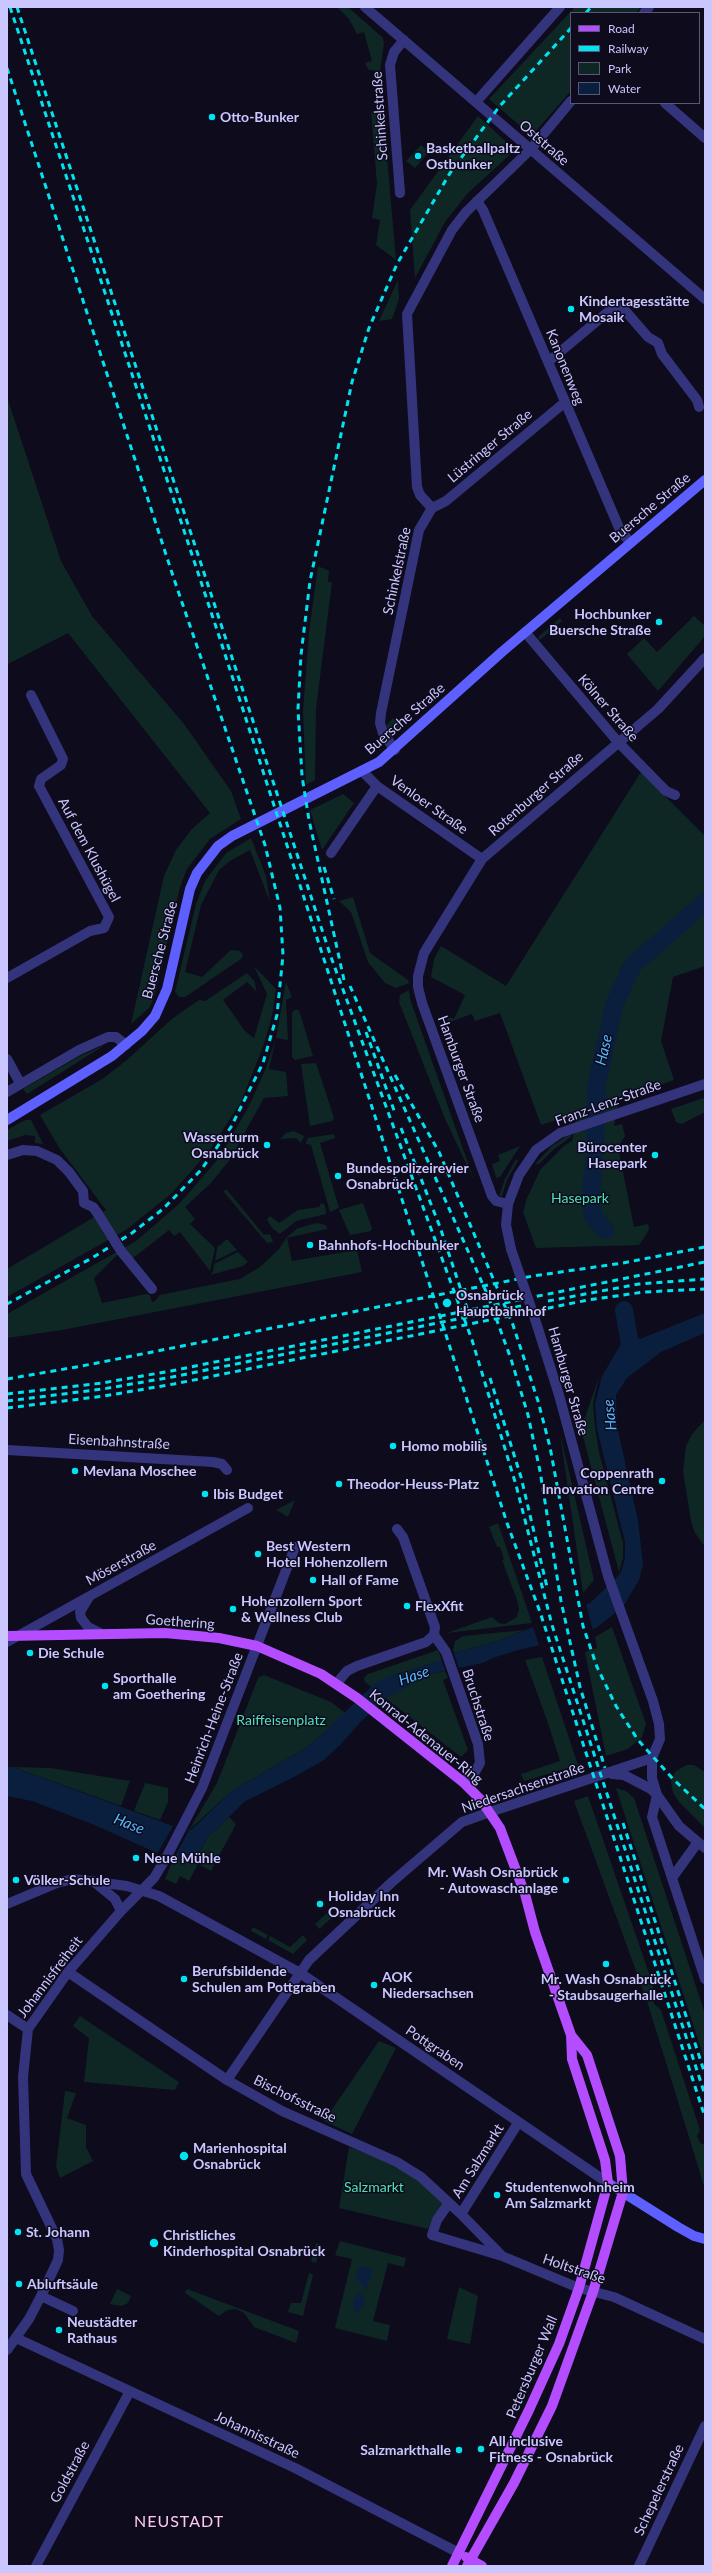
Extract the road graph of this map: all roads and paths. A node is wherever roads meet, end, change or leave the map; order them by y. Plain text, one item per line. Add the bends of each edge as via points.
1 (365, 7) edge
2 (557, 8) edge
3 (404, 40) junction
4 (476, 102) junction
5 (570, 102) edge
6 (666, 104) edge
7 (705, 138) edge
8 (530, 149) junction
9 (400, 193) dead end
10 (477, 201) junction
11 (705, 299) edge
12 (548, 362) junction
13 (564, 403) junction
14 (699, 407) dead end
15 (705, 480) edge
16 (432, 508) junction
17 (630, 542) junction
18 (525, 632) junction
19 (705, 658) edge
20 (31, 695) dead end
21 (618, 742) junction
22 (395, 750) junction
23 (363, 772) junction
24 (377, 786) junction
25 (675, 795) dead end
26 (331, 853) dead end
27 (482, 859) junction
28 (418, 976) joint
29 (7, 978) edge
30 (126, 1045) junction
31 (7, 1059) edge
32 (20, 1083) junction
33 (705, 1084) edge
34 (7, 1092) edge
35 (7, 1120) edge
36 (7, 1155) edge
37 (508, 1204) junction
38 (152, 1289) dead end
39 (7, 1450) edge
40 (227, 1470) dead end
41 (248, 1508) dead end
42 (400, 1533) dead end
43 (295, 1548) dead end
44 (88, 1597) junction
45 (435, 1631) junction
46 (100, 1633) junction
47 (7, 1636) edge
48 (18, 1636) junction
49 (7, 1642) edge
50 (257, 1646) junction
51 (336, 1684) junction
52 (652, 1758) junction
53 (610, 1773) junction
54 (463, 1782) junction
55 (657, 1795) junction
56 (490, 1812) junction
57 (701, 1845) edge
58 (672, 1878) junction
59 (90, 1880) junction
60 (142, 1890) junction
61 (7, 1904) edge
62 (121, 1911) junction
63 (68, 1972) junction
64 (300, 1973) junction
65 (705, 1979) edge
66 (7, 2016) edge
67 (28, 2029) junction
68 (571, 2035) junction
69 (227, 2080) junction
70 (518, 2122) junction
71 (608, 2183) junction
72 (623, 2192) junction
73 (449, 2203) junction
74 (461, 2214) junction
75 (432, 2235) joint
76 (705, 2239) edge
77 (502, 2256) junction
78 (579, 2288) junction
79 (593, 2292) junction
80 (41, 2296) junction
81 (73, 2311) dead end
82 (16, 2338) junction
83 (705, 2339) edge
84 (7, 2350) edge
85 (130, 2391) junction
86 (705, 2426) edge
87 (459, 2553) junction
88 (469, 2563) edge
89 (36, 2566) edge
90 (452, 2566) edge
91 (482, 2566) edge
92 (639, 2566) edge

1 - 3 street, Oststraße
2 - 4 street
3 - 4 street, Oststraße
3 - 9 street, Schinkelstraße via 394,52 390,65
4 - 8 street, Oststraße
5 - 8 street
6 - 7 street
8 - 10 street
8 - 11 street, Oststraße
10 - 12 street, Kanonenweg
10 - 16 street via 452,230 410,305 406,327 417,487 420,495
12 - 13 street, Kanonenweg
12 - 14 street via 615,306 622,308 648,337 658,343 662,354 697,400
13 - 16 street, Lüstringer Straße via 446,501
13 - 17 street, Kanonenweg via 620,530
15 - 17 main road, Buersche Straße
16 - 22 street, Schinkelstraße via 419,530 381,713 382,733
17 - 18 main road, Buersche Straße
18 - 21 street, Kölner Straße
18 - 22 main road, Buersche Straße
19 - 21 street, Rotenburger Straße via 658,709
20 - 29 street, Auf dem Klushügel via 64,759 61,765 41,779 39,786 109,917 104,928 90,931
21 - 25 street, Kölner Straße via 666,791
21 - 27 street, Rotenburger Straße
22 - 23 main road, Buersche Straße
23 - 24 street, Venloer Straße
23 - 30 main road, Buersche Straße via 232,836 207,857 196,872 190,889 162,1002 142,1031
24 - 26 street
24 - 27 street, Venloer Straße
27 - 28 street, Rotenburger Straße via 424,953
28 - 37 street, Hamburger Straße via 422,1003 492,1196 496,1201
30 - 32 street via 116,1037 108,1036
30 - 35 main road, Buersche Straße via 91,1071
31 - 32 street
32 - 34 street
33 - 37 street, Franz-Lenz-Straße via 560,1133 536,1150 518,1175
36 - 38 street, bridge via 23,1150 37,1151 58,1160 83,1191 84,1203 93,1207 121,1251
37 - 52 street, Hamburger Straße, bridge via 506,1225 511,1249 559,1395 608,1576 660,1724 660,1739
39 - 40 street, Eisenbahnstraße via 213,1462 222,1464
41 - 44 street, Möserstraße
42 - 45 street, Bruchstraße
43 - 50 street, Heinrich-Heine-Straße
44 - 46 street via 80,1612 81,1618 88,1627
44 - 48 street, Möserstraße
45 - 51 street via 426,1642 356,1666 347,1671
45 - 54 street, Bruchstraße via 446,1652 478,1744 480,1763 475,1772
46 - 48 main road, Goethering
46 - 50 main road, Goethering via 193,1635
47 - 48 main road, Goethering
48 - 49 street, Möserstraße
50 - 51 main road, Konrad-Adenauer-Ring via 298,1663
50 - 60 street, Heinrich-Heine-Straße via 202,1788 166,1858 154,1878
51 - 54 main road, Konrad-Adenauer-Ring
52 - 53 street, Niedersachsenstraße
52 - 55 street via 652,1778
53 - 55 street via 624,1775 651,1789
53 - 56 street, Niedersachsenstraße
54 - 56 main road, Konrad-Adenauer-Ring
55 - 57 street via 679,1826
55 - 58 street via 652,1817
56 - 64 street, Niedersachsenstraße via 462,1822 392,1882 309,1960
56 - 68 main road, Konrad-Adenauer-Ring via 507,1843
57 - 58 street
58 - 65 street
59 - 60 street, Pottgraben
59 - 61 street, Pottgraben via 73,1879 57,1883
59 - 62 street via 116,1900
60 - 62 street, Johannisfreiheit
60 - 64 street, Pottgraben via 159,1896
62 - 63 street, Johannisfreiheit
63 - 67 street, Johannisfreiheit
63 - 69 street, Bischofsstraße
64 - 69 street, Niedersachsenstraße
64 - 70 street, Pottgraben
66 - 67 street
67 - 80 street, Johannisfreiheit via 23,2077 26,2174 58,2244 58,2260
68 - 71 main road, Konrad-Adenauer-Ring via 572,2059 604,2160
68 - 72 main road, Konrad-Adenauer-Ring via 590,2062 620,2156
69 - 73 street, Bischofsstraße via 304,2121 397,2162 421,2177
70 - 71 street, Pottgraben
70 - 74 street, Am Salzmarkt
71 - 72 main road, Pottgraben
71 - 78 main road, Petersburger Wall
72 - 76 main road, Pottgraben via 678,2227
72 - 79 main road, Petersburger Wall
73 - 74 street, Bischofsstraße
73 - 75 street, Am Salzmarkt via 437,2220
74 - 77 street, Bischofsstraße
75 - 77 street, Holtstraße
77 - 78 street, Holtstraße
78 - 79 street, Holtstraße
78 - 87 main road, Petersburger Wall via 559,2344
79 - 83 street, Holtstraße via 614,2297
79 - 88 main road, Petersburger Wall via 546,2420
80 - 81 street
80 - 82 street, Johannisfreiheit
82 - 84 street, Johannisfreiheit
82 - 85 street, Johannisstraße
85 - 87 street, Johannisstraße via 295,2468
85 - 89 street, Goldstraße
86 - 92 street, Schepelerstraße
87 - 88 main road, Johannisstraße
87 - 90 main road, Petersburger Wall
88 - 91 main road, Johannisstraße

